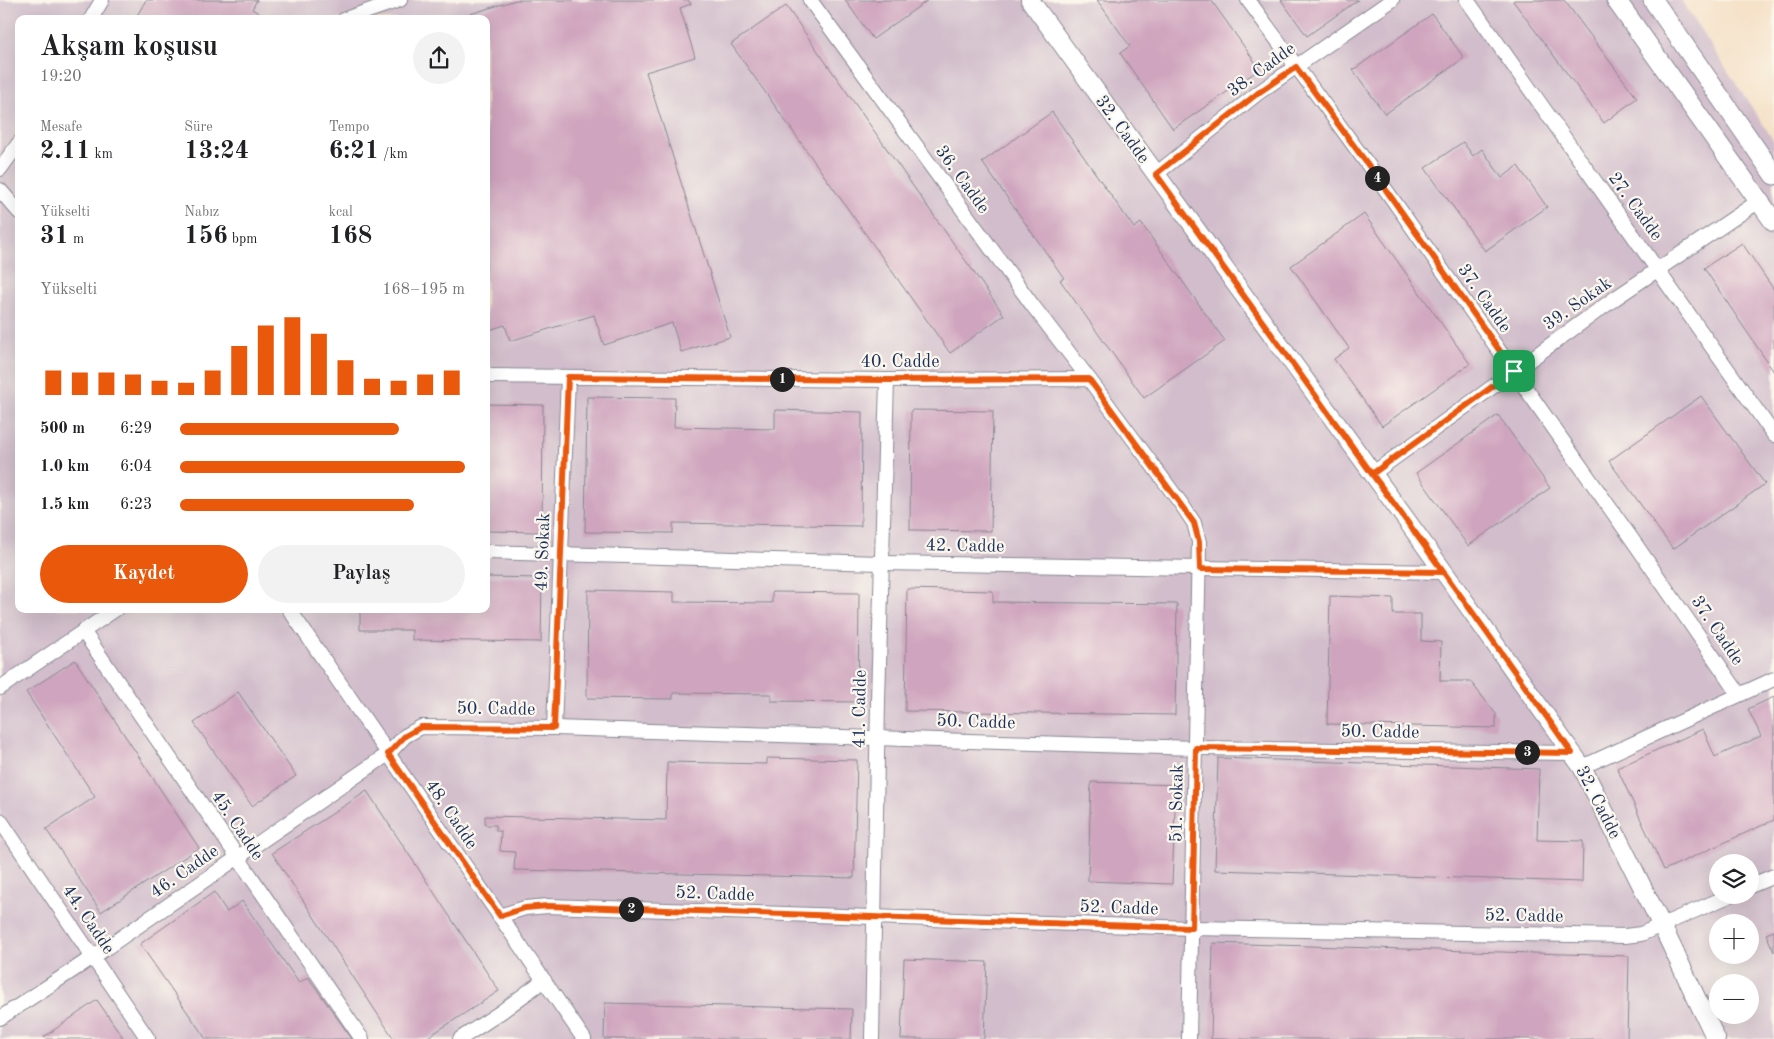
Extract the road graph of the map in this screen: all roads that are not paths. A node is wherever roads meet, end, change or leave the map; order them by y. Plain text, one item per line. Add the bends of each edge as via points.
1 (102, 0) edge
2 (400, 0) edge
3 (810, 0) edge
4 (1030, 0) edge
5 (1248, 0) edge
6 (1392, 0) edge
7 (1466, 0) edge
8 (1616, 0) edge
9 (1653, 0) edge
10 (93, 15) edge
11 (357, 15) edge
12 (1296, 67) junction
13 (15, 149) edge
14 (0, 170) edge
15 (1156, 174) junction
16 (1774, 175) edge
17 (0, 190) edge
18 (1759, 201) junction
19 (15, 207) edge
20 (1774, 222) edge
21 (1658, 269) junction
22 (1514, 371) junction
23 (490, 376) edge
24 (568, 377) junction
25 (1089, 379) junction
26 (887, 380) junction
27 (1774, 435) edge
28 (1372, 474) junction
29 (490, 552) edge
30 (561, 554) junction
31 (882, 562) junction
32 (1200, 569) junction
33 (1444, 572) junction
34 (110, 613) edge
35 (292, 613) edge
36 (83, 631) junction
37 (1774, 678) edge
38 (0, 688) edge
39 (1739, 694) junction
40 (554, 728) junction
41 (878, 737) junction
42 (1196, 748) junction
43 (388, 754) junction
44 (1577, 760) junction
45 (0, 820) edge
46 (237, 857) junction
47 (1774, 876) edge
48 (1759, 882) edge
49 (1711, 904) edge
50 (500, 916) junction
51 (874, 918) junction
52 (1662, 926) junction
53 (1192, 928) junction
54 (93, 957) junction
55 (544, 980) junction
56 (0, 1018) edge
57 (148, 1039) edge
58 (362, 1039) edge
59 (460, 1039) edge
60 (584, 1039) edge
61 (872, 1039) edge
62 (1189, 1039) edge
63 (1716, 1039) edge

1 - 10 street
2 - 11 street
3 - 25 street, 36. Cadde
4 - 15 street, 32. Cadde
5 - 12 street, 37. Cadde
6 - 12 street, 38. Cadde
7 - 21 street, 27. Cadde
8 - 18 main road
9 - 16 main road
12 - 15 street, 38. Cadde
12 - 22 street, 37. Cadde
13 - 14 street
15 - 28 street, 32. Cadde
17 - 19 street
18 - 20 main road
18 - 21 street, 39. Sokak
21 - 22 street, 39. Sokak
21 - 27 street, 27. Cadde
22 - 28 street, 39. Sokak
22 - 39 street, 37. Cadde
23 - 24 street, 40. Cadde
24 - 26 street, 40. Cadde
24 - 30 street, 49. Sokak
25 - 26 street, 40. Cadde
25 - 32 street via 1194,523 1199,542
26 - 31 street, 41. Cadde
28 - 33 street, 32. Cadde
29 - 30 street, 42. Cadde
30 - 31 street, 42. Cadde
30 - 40 street, 49. Sokak
31 - 32 street, 42. Cadde
31 - 41 street, 41. Cadde
32 - 33 street, 42. Cadde
32 - 42 street, 51. Sokak
33 - 44 street, 32. Cadde
34 - 36 street
35 - 43 street, 48. Cadde
36 - 38 street
36 - 46 street, 45. Cadde
37 - 39 street, 50. Cadde
39 - 44 street, 50. Cadde
40 - 41 street, 50. Cadde
40 - 43 street, 50. Cadde via 421,727 405,736
41 - 42 street, 50. Cadde
41 - 51 street, 41. Cadde
42 - 44 street, 50. Cadde
42 - 53 street, 51. Sokak
43 - 46 street, 46. Cadde
43 - 50 street, 48. Cadde
44 - 52 street, 32. Cadde
45 - 54 street, 44. Cadde
46 - 54 street, 46. Cadde
46 - 58 street, 45. Cadde
47 - 48 street
49 - 52 street, 52. Cadde
50 - 51 street, 52. Cadde via 525,908 548,906
50 - 55 street, 48. Cadde
51 - 53 street, 52. Cadde
51 - 61 street, 41. Cadde
52 - 53 street, 52. Cadde via 1625,936
52 - 63 street, 32. Cadde
53 - 62 street, 51. Sokak
54 - 56 street, 46. Cadde
54 - 57 street, 44. Cadde
55 - 59 street
55 - 60 street, 48. Cadde

